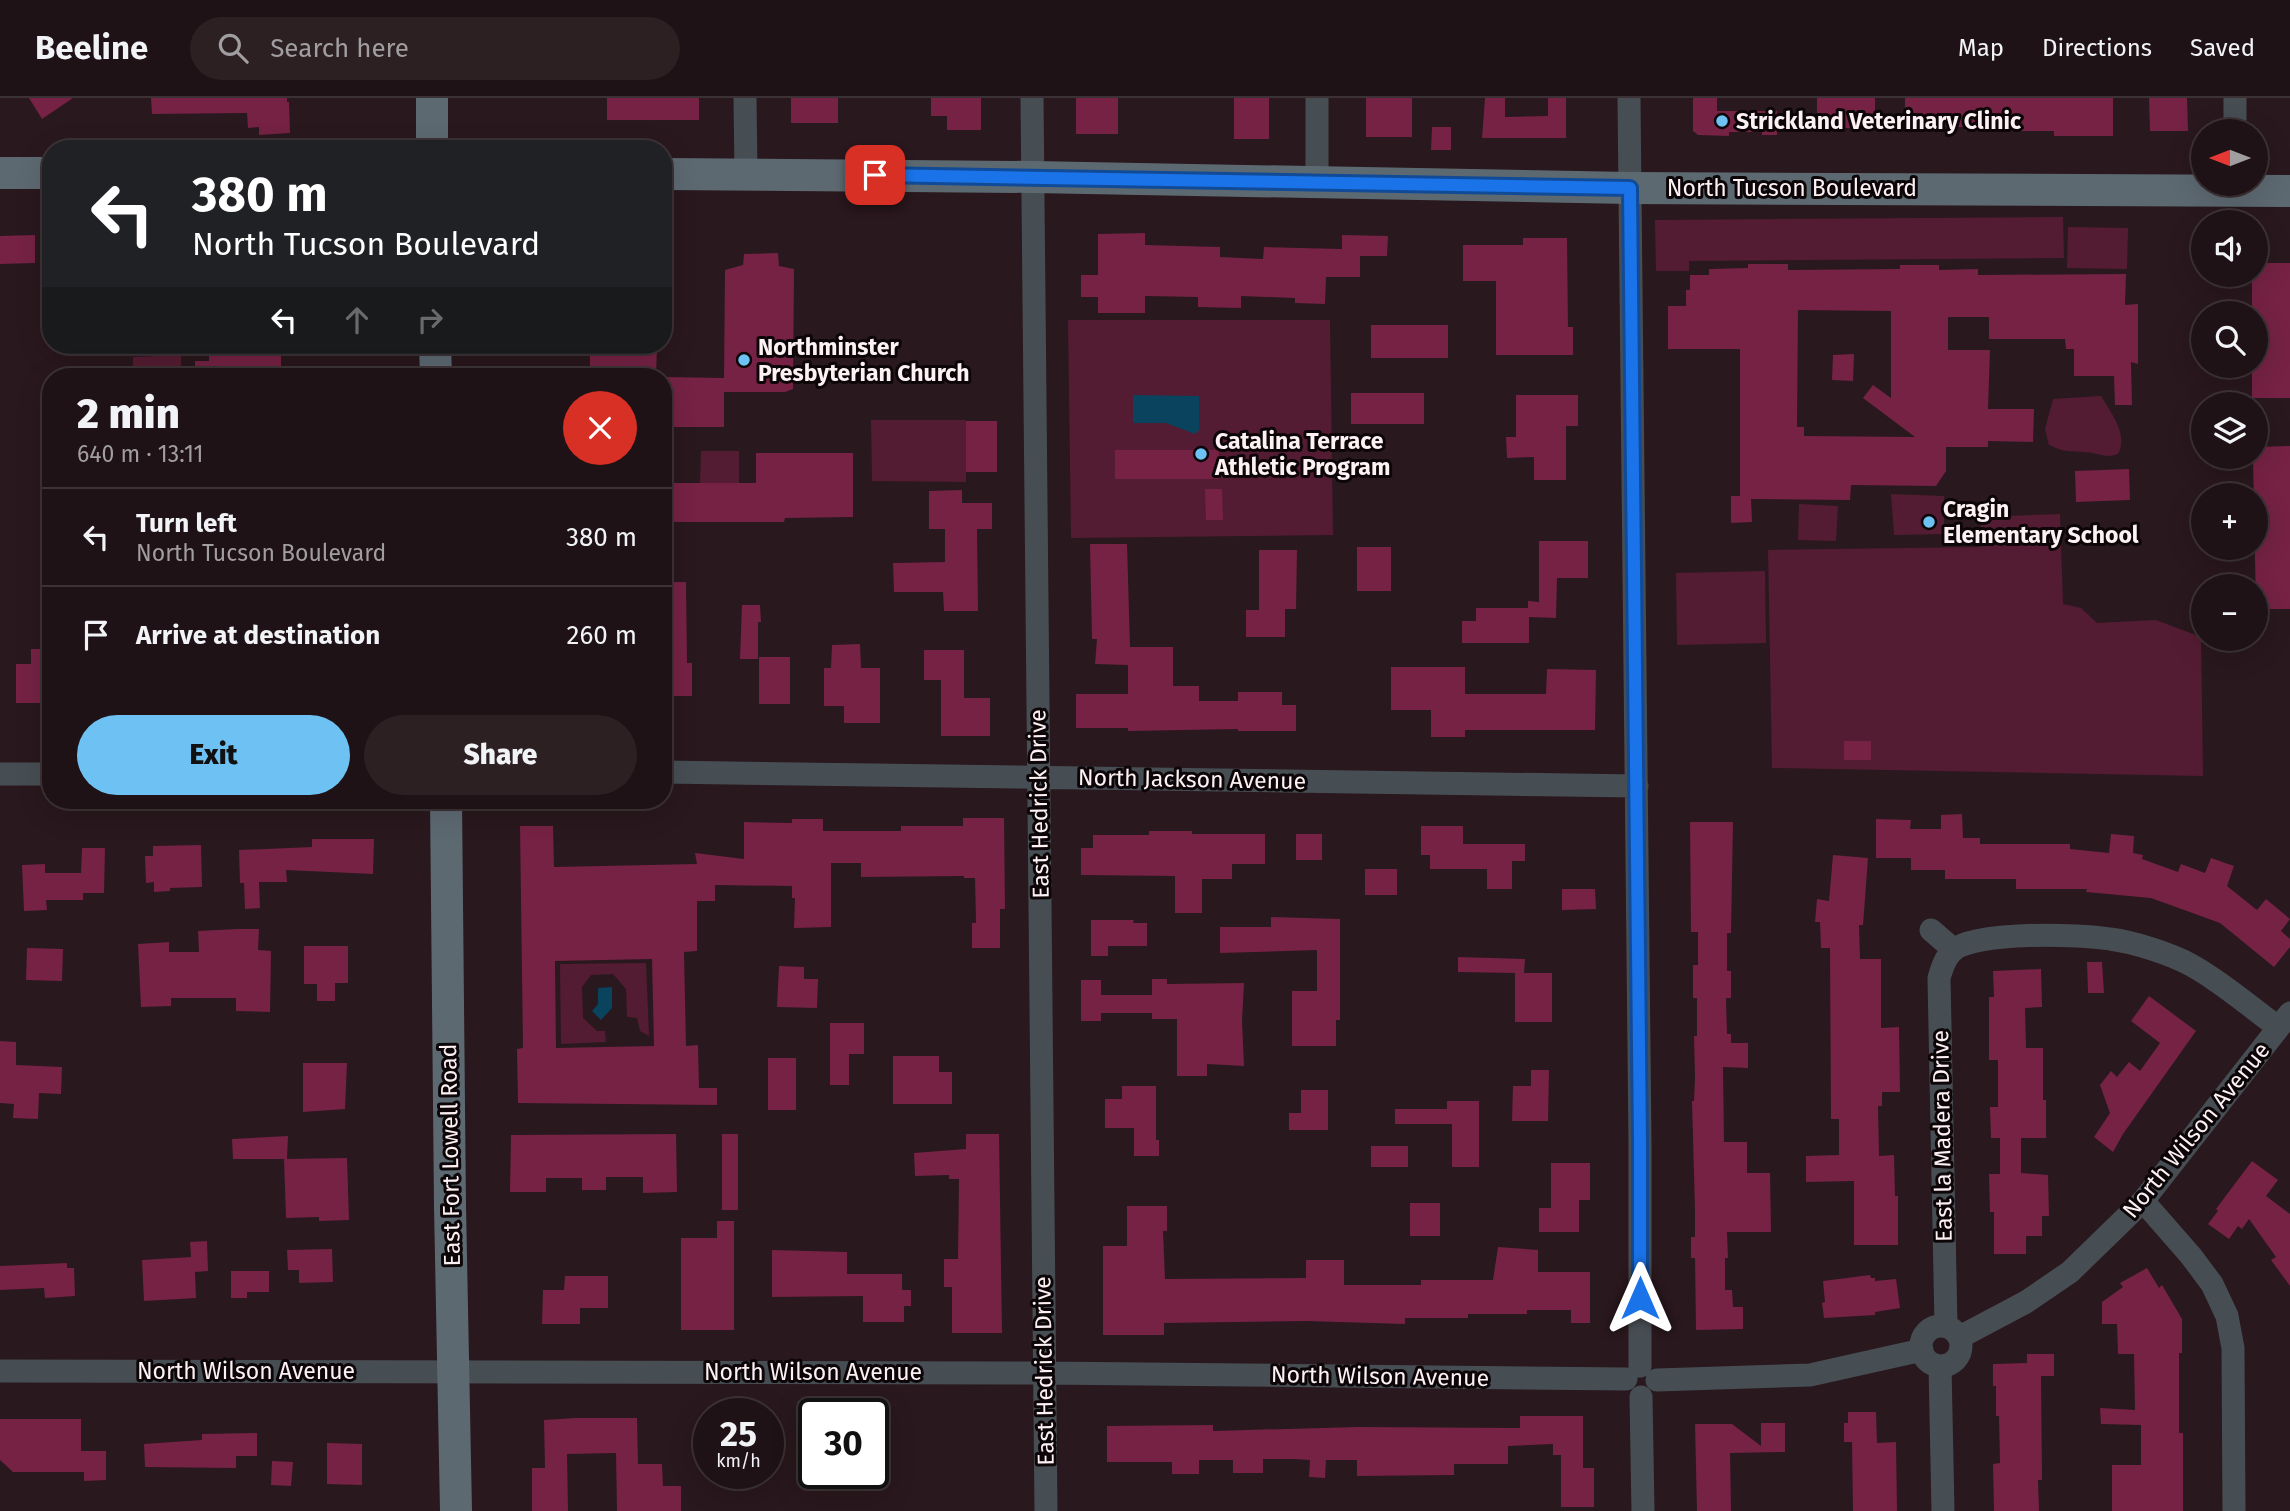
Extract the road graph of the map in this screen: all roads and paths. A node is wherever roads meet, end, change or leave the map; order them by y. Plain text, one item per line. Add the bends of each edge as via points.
1 (432, 98) edge
2 (746, 98) edge
3 (1032, 98) edge
4 (1317, 98) edge
5 (1629, 98) edge
6 (2235, 98) edge
7 (2235, 119) edge
8 (432, 140) edge
9 (0, 173) edge
10 (42, 173) edge
11 (672, 174) edge
12 (746, 174) junction
13 (1033, 177) junction
14 (1317, 183) junction
15 (2191, 187) edge
16 (1630, 188) junction
17 (2268, 189) edge
18 (2290, 191) edge
19 (672, 772) edge
20 (0, 774) edge
21 (42, 774) edge
22 (1039, 777) junction
23 (1637, 786) junction
24 (446, 809) edge
25 (1931, 930) dead end
26 (1954, 950) junction
27 (2284, 1020) edge
28 (2143, 1200) junction
29 (1953, 1331) junction
30 (1922, 1350) junction
31 (1940, 1366) junction
32 (0, 1371) edge
33 (455, 1371) junction
34 (1044, 1373) junction
35 (1641, 1380) junction
36 (456, 1511) edge
37 (1046, 1511) edge
38 (1643, 1511) edge
39 (1942, 1511) edge
40 (2234, 1511) edge

1 - 8 main road
2 - 12 street
3 - 13 street, East Hedrick Drive
4 - 14 street
5 - 16 street
6 - 7 street
9 - 10 main road
11 - 12 main road, North Tucson Boulevard
12 - 13 main road, North Tucson Boulevard
13 - 14 main road, North Tucson Boulevard
13 - 22 street, East Hedrick Drive
14 - 16 main road, North Tucson Boulevard
15 - 16 main road, North Tucson Boulevard
16 - 23 street
17 - 18 main road, North Tucson Boulevard
19 - 22 street, North Jackson Avenue
20 - 21 street
22 - 23 street, North Jackson Avenue
22 - 34 street, East Hedrick Drive
23 - 35 street
24 - 33 main road, East Fort Lowell Road
25 - 26 street
26 - 27 street via 1993,938 2112,939 2191,965
26 - 29 street, East la Madera Drive via 1943,965 1939,995
27 - 28 street, North Wilson Avenue
28 - 29 street, North Wilson Avenue via 2070,1272 2026,1302
28 - 40 street via 2212,1284 2227,1316 2233,1348
29 - 30 street via 1936,1326 1930,1329 1922,1340
29 - 31 street via 1961,1350 1950,1364
30 - 31 street via 1927,1360
30 - 35 street, North Wilson Avenue via 1810,1375
31 - 39 street
32 - 33 street, North Wilson Avenue
33 - 34 street, North Wilson Avenue
33 - 36 main road, East Fort Lowell Road
34 - 35 street, North Wilson Avenue
34 - 37 street, East Hedrick Drive
35 - 38 street

